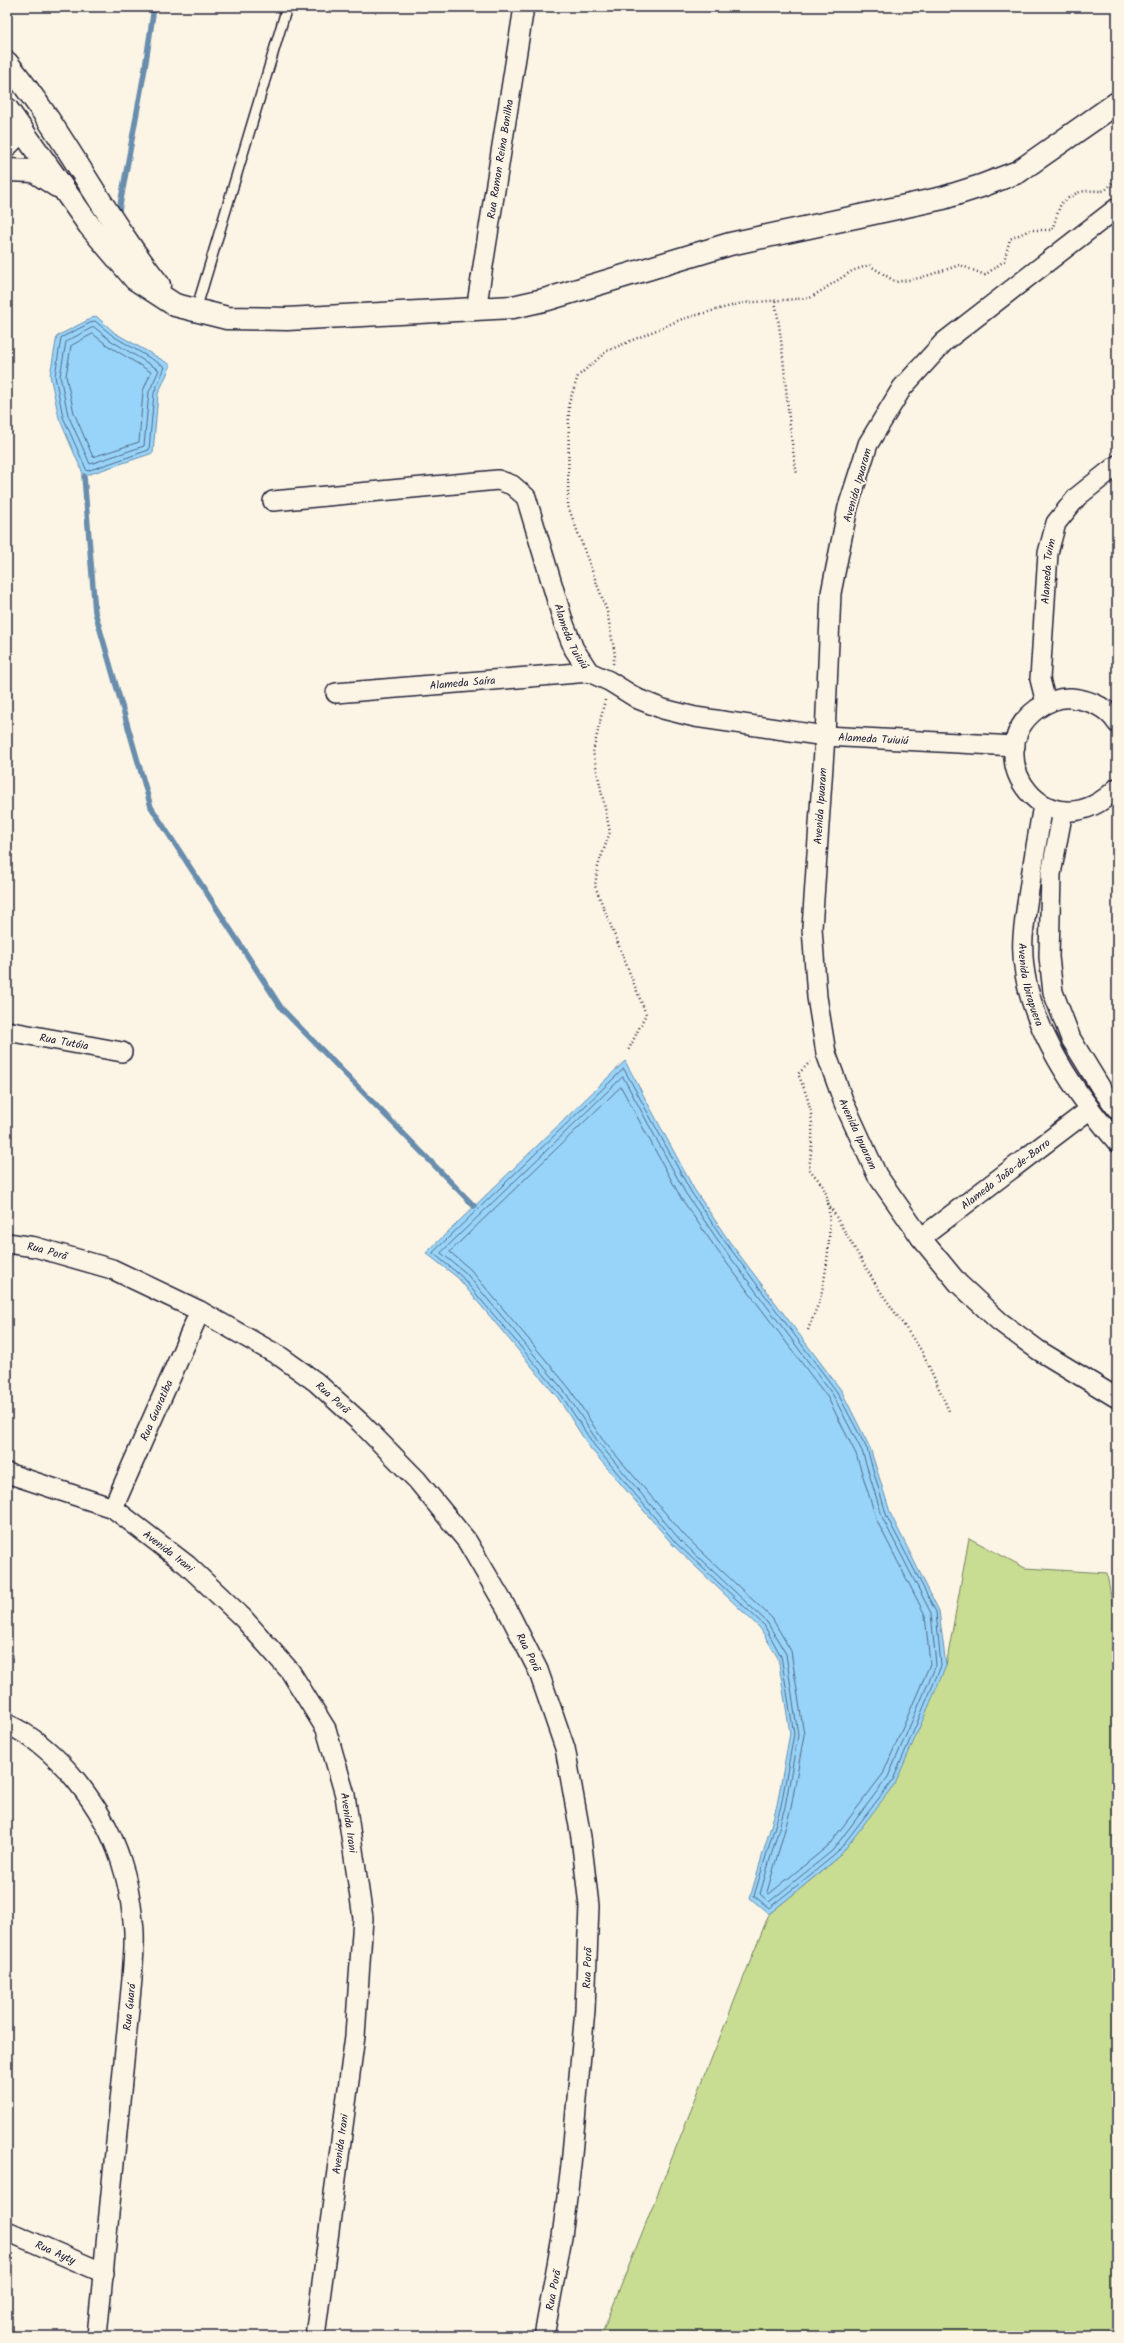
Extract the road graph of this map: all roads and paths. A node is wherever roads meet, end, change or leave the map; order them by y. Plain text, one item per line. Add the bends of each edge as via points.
1 (288, 7) edge
2 (524, 7) edge
3 (7, 63) edge
4 (7, 73) edge
5 (1117, 104) edge
6 (46, 119) junction
7 (14, 120) edge
8 (7, 170) edge
9 (1117, 173) edge
10 (64, 190) junction
11 (1117, 208) edge
12 (776, 301) junction
13 (175, 305) junction
14 (196, 310) junction
15 (476, 310) junction
16 (1117, 465) edge
17 (797, 474) dead end
18 (273, 501) dead end
19 (589, 672) junction
20 (610, 681) junction
21 (336, 693) dead end
22 (1046, 703) junction
23 (1117, 723) edge
24 (825, 736) junction
25 (1014, 746) junction
26 (1117, 788) edge
27 (1043, 805) junction
28 (1063, 811) junction
29 (7, 1031) edge
30 (628, 1051) dead end
31 (122, 1052) dead end
32 (826, 1053) junction
33 (1117, 1109) edge
34 (1089, 1110) junction
35 (1117, 1142) edge
36 (828, 1203) junction
37 (921, 1238) junction
38 (7, 1243) edge
39 (200, 1311) junction
40 (808, 1330) dead end
41 (1117, 1398) edge
42 (949, 1411) dead end
43 (7, 1473) edge
44 (113, 1508) junction
45 (7, 1724) edge
46 (7, 2231) edge
47 (104, 2273) junction
48 (545, 2331) dead end
49 (97, 2336) edge
50 (316, 2336) edge

1 - 14 lane
2 - 15 street, Rua Ramon Reina Bonilha
3 - 6 main road
4 - 7 main road
5 - 15 main road via 1018,172 981,186 943,198 730,244 548,299 513,307
6 - 7 main road
6 - 13 main road via 126,242
7 - 10 main road
8 - 10 main road via 34,171
9 - 12 path via 1110,189 1079,192 1061,204 1052,230 1030,230 1010,239 1004,262 985,275 960,265 920,278 896,282 869,265 852,271 810,298
10 - 13 main road via 88,225 135,280
11 - 24 street, Avenida Ipuaram via 944,342 902,388 868,444 848,507 831,593
12 - 17 path via 783,343 790,439
12 - 20 path via 742,303 682,319 607,351 578,376 569,403 568,506 608,611 615,655
13 - 14 main road
14 - 15 main road via 227,318 287,319
16 - 22 street, Alameda Tuim via 1077,497 1056,523 1048,553 1040,679
18 - 19 street, Alameda Tuiuiú via 498,480 512,485 526,497 564,624 574,649
19 - 20 street, Alameda Tuiuiú
19 - 21 street, Alameda Saíra
20 - 24 street, Alameda Tuiuiú via 638,699 663,709 695,717
20 - 30 path via 593,752 610,832 598,866 595,886 646,1014
22 - 23 street via 1069,698 1092,702 1112,715
22 - 25 street via 1030,715 1018,732
24 - 25 street, Alameda Tuiuiú
24 - 32 street, Avenida Ipuaram via 812,928 817,997
25 - 27 street via 1015,768 1021,783
26 - 28 street via 1103,802 1084,810
27 - 28 street
27 - 34 street, Avenida Ibirapuera via 1023,938 1025,967 1033,1003 1051,1050
28 - 33 street, Avenida Ibirapuera via 1051,874 1049,958 1053,992 1071,1039
29 - 31 street, Rua Tutóia
32 - 36 path via 804,1066 798,1074 811,1106 813,1138 809,1169 824,1189
32 - 37 street, Avenida Ipuaram via 844,1103 877,1175
34 - 35 street, Avenida Ibirapuera
34 - 37 street, Alameda João-de-Barro
36 - 40 path via 827,1263 821,1296
36 - 42 path via 876,1285 923,1353
37 - 41 street, Avenida Ipuaram via 958,1283 999,1321 1038,1350
38 - 39 street, Rua Porã via 36,1247 112,1269
39 - 44 street, Rua Guaratiba
39 - 48 street, Rua Porã via 281,1357 316,1382 361,1422 422,1486 467,1541 507,1609 538,1670 565,1748 582,1837 589,1906 586,2010 562,2237
43 - 44 street, Avenida Irani
44 - 50 street, Avenida Irani via 187,1565 243,1618 290,1671 326,1729 345,1795 363,1918 361,1967 355,2036
45 - 47 street, Rua Guará via 38,1741 70,1774 100,1812 122,1861 134,1922 132,1979
46 - 47 street, Rua Ayty
47 - 49 street, Rua Guará

